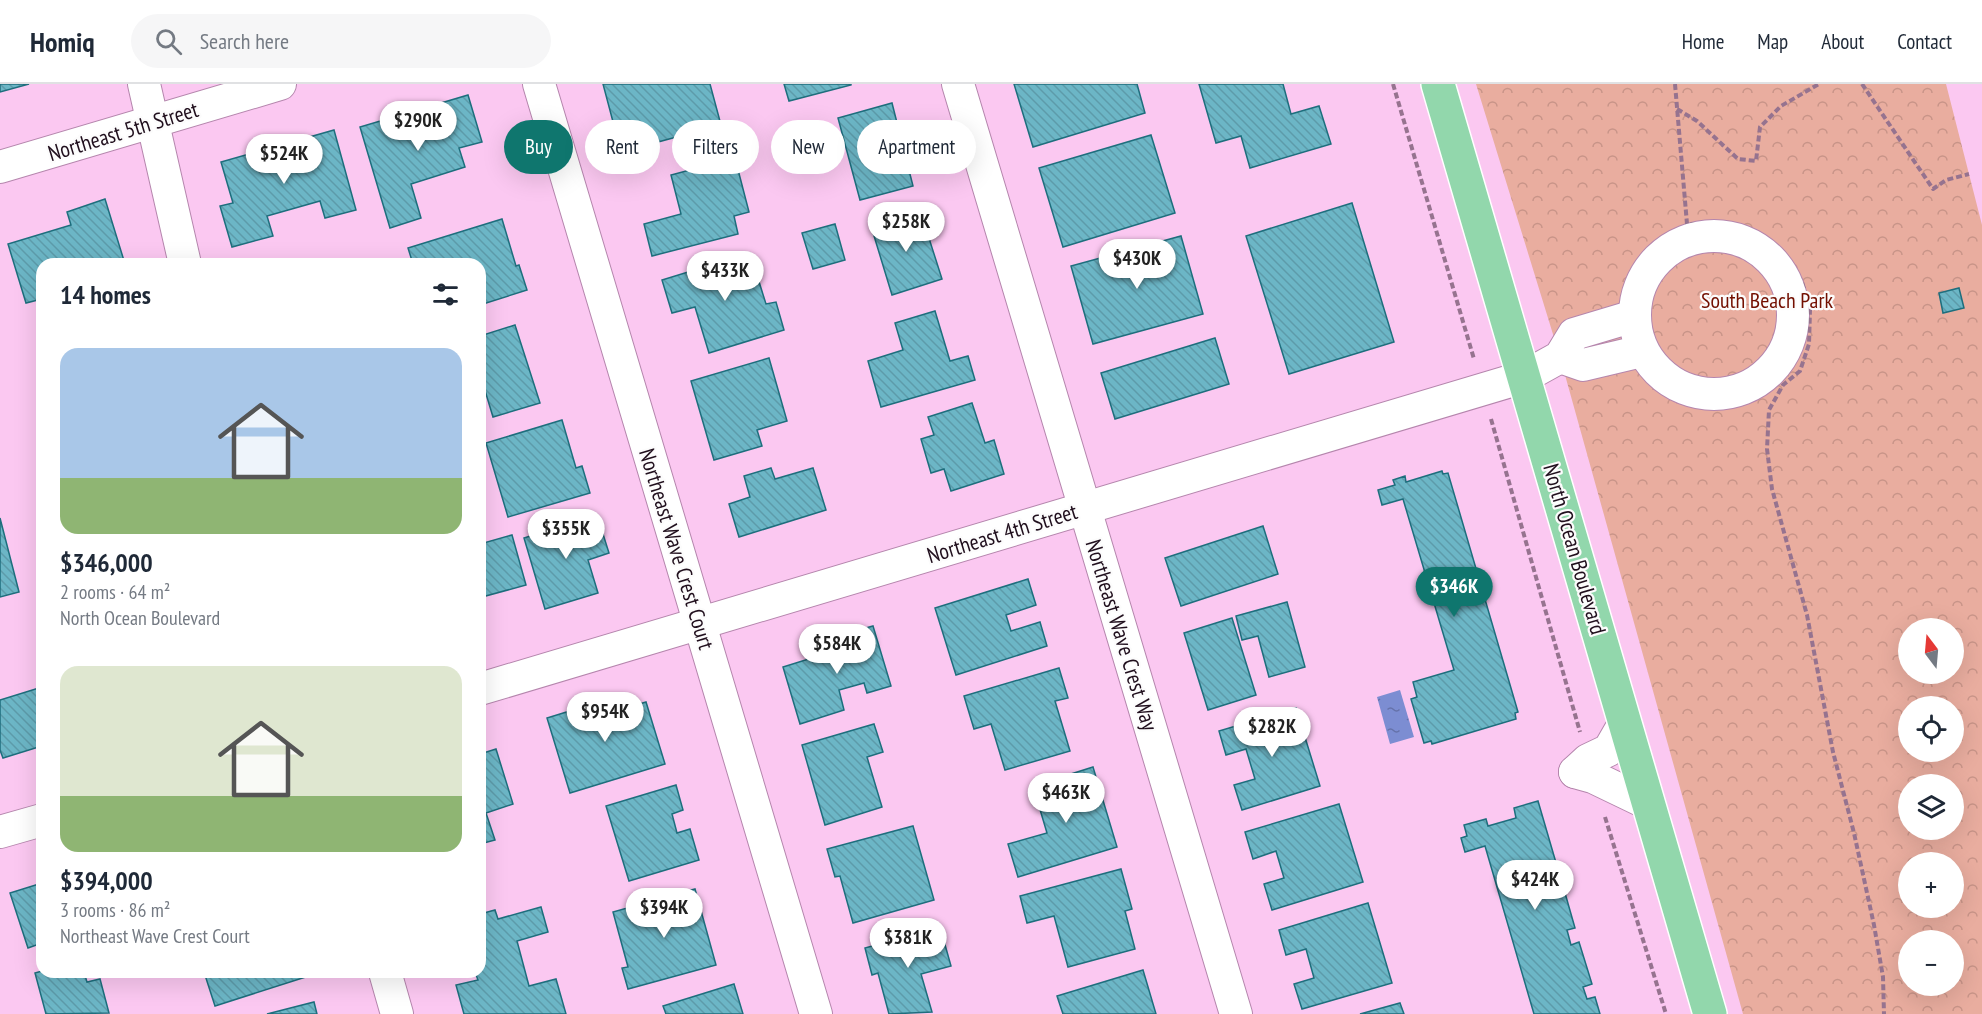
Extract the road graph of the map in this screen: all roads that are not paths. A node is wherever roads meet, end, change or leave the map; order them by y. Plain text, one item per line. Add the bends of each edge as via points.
1 (144, 84) edge
2 (280, 84) edge
3 (539, 84) edge
4 (958, 84) edge
5 (1438, 84) edge
6 (152, 122) junction
7 (0, 167) edge
8 (184, 258) edge
9 (1634, 316) junction
10 (1642, 351) junction
11 (1560, 357) junction
12 (1524, 377) junction
13 (1084, 508) junction
14 (699, 623) junction
15 (486, 687) edge
16 (1624, 724) junction
17 (1647, 803) junction
18 (36, 822) edge
19 (0, 832) edge
20 (387, 978) edge
21 (397, 1014) edge
22 (816, 1014) edge
23 (1236, 1014) edge
24 (1710, 1014) edge

1 - 6 street
2 - 6 street, Northeast 5th Street
3 - 14 street, Northeast Wave Crest Court
4 - 13 street, Northeast Wave Crest Way
5 - 12 main road, North Ocean Boulevard
6 - 7 street, Northeast 5th Street
6 - 8 street
9 - 10 street
9 - 10 street via 1637,294 1646,273 1664,253 1688,240 1715,235 1742,240 1765,253 1783,274 1793,299 1794,326 1786,352 1769,374 1746,389 1720,395 1696,393 1674,385
9 - 11 street via 1574,334
10 - 11 street via 1583,365
11 - 12 street, Northeast 4th Street
12 - 13 street, Northeast 4th Street
12 - 16 main road, North Ocean Boulevard
13 - 14 street, Northeast 4th Street
13 - 23 street, Northeast Wave Crest Way
14 - 15 street, Northeast 4th Street
14 - 22 street, Northeast Wave Crest Court
16 - 17 main road, North Ocean Boulevard
16 - 17 street via 1609,750 1590,769
17 - 24 main road, North Ocean Boulevard
18 - 19 street
20 - 21 street

